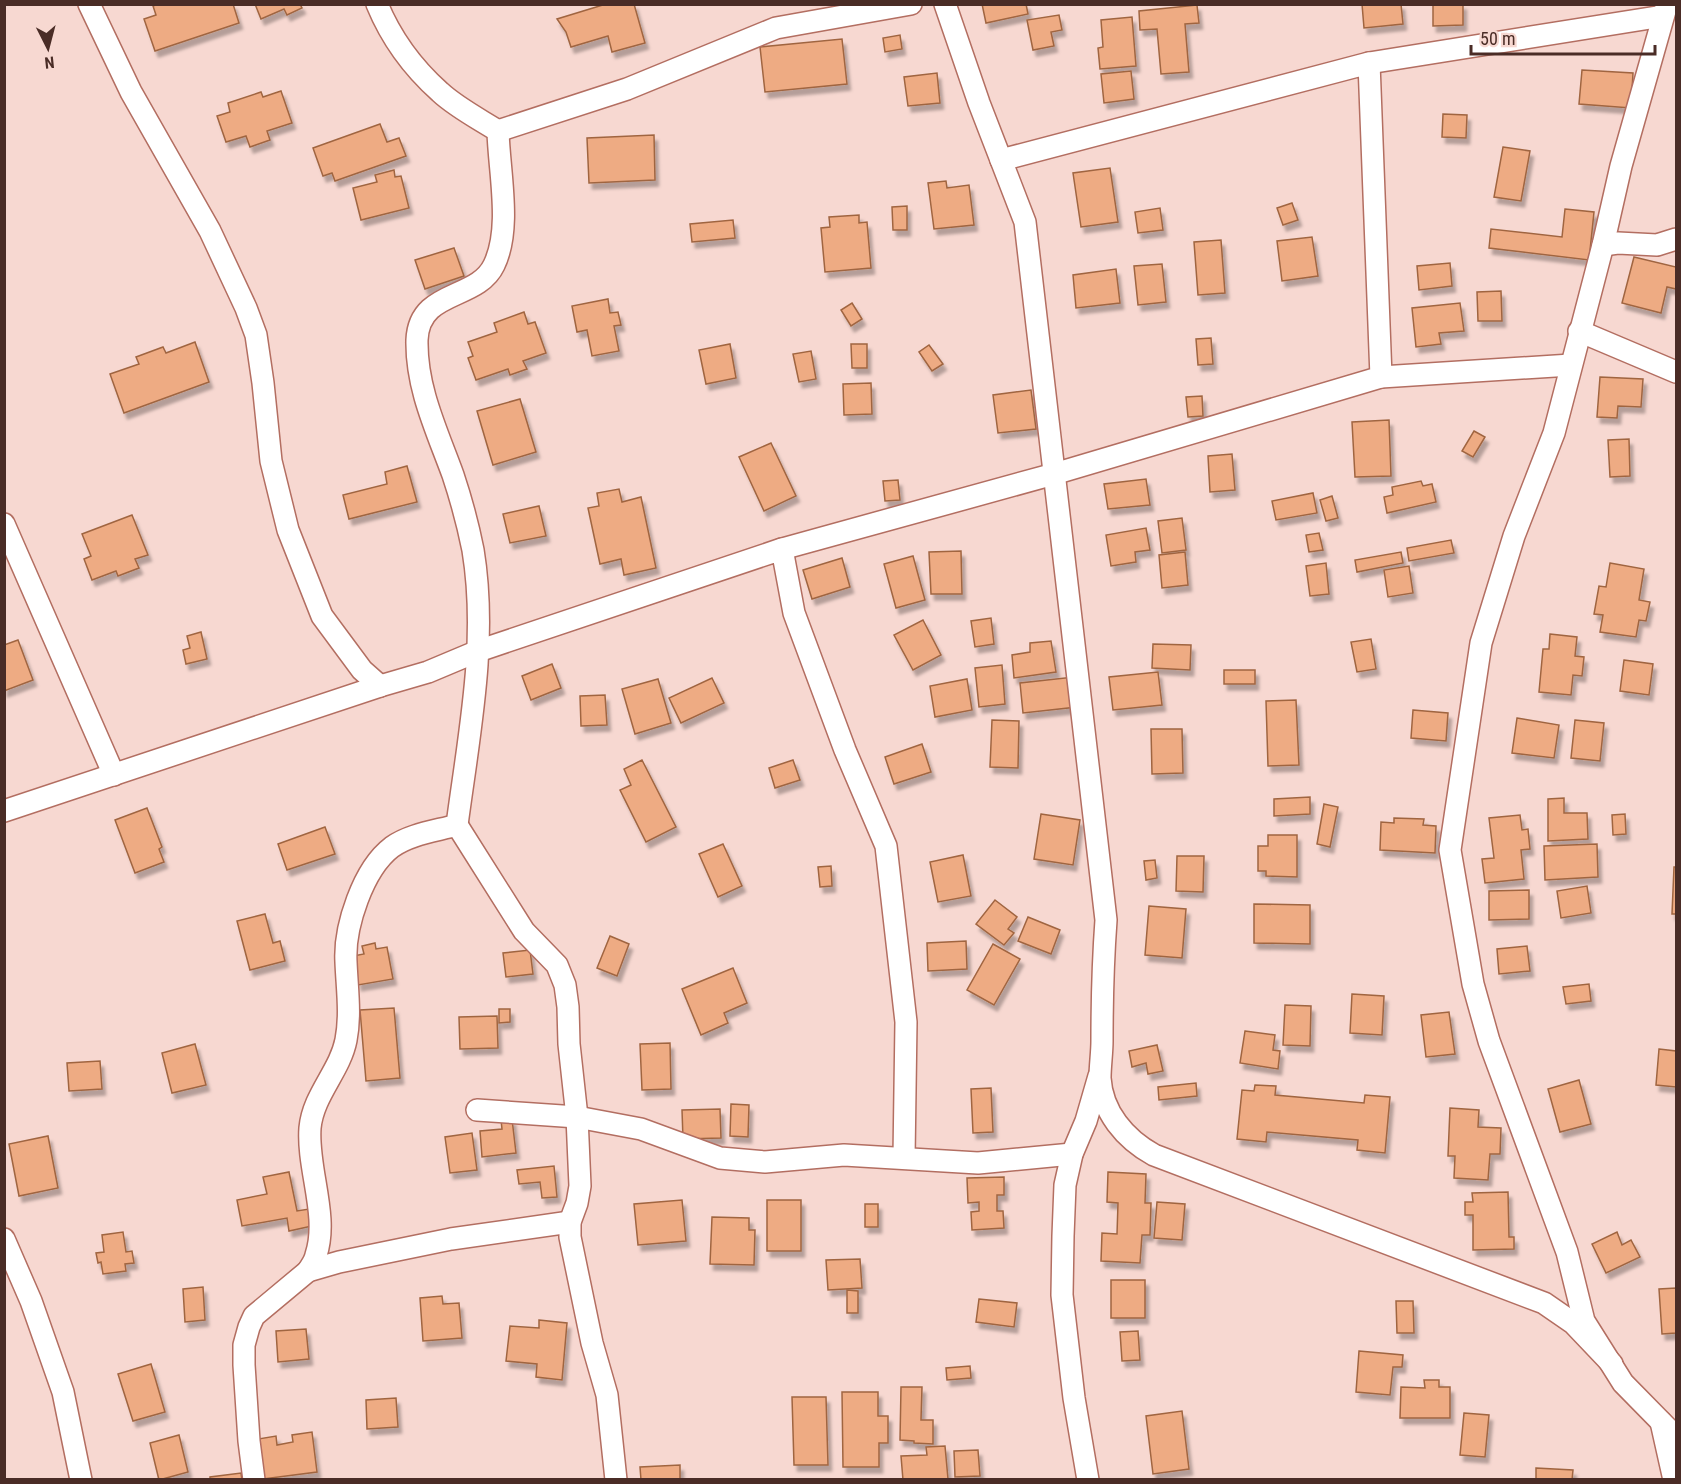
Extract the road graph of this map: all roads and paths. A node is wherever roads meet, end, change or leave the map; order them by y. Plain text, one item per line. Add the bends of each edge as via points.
1 (89, 4) edge
2 (377, 4) edge
3 (911, 4) edge
4 (945, 4) edge
5 (1665, 10) edge
6 (1370, 63) junction
7 (498, 131) junction
8 (1001, 160) junction
9 (1677, 239) edge
10 (1603, 245) junction
11 (1580, 331) junction
12 (1571, 365) junction
13 (1677, 372) edge
14 (1381, 377) junction
15 (1054, 474) junction
16 (4, 524) edge
17 (782, 549) junction
18 (478, 651) junction
19 (380, 686) junction
20 (114, 775) junction
21 (4, 810) edge
22 (457, 825) junction
23 (1101, 1069) junction
24 (477, 1110) dead end
25 (577, 1117) junction
26 (1072, 1154) junction
27 (904, 1157) junction
28 (570, 1222) junction
29 (4, 1239) edge
30 (308, 1271) junction
31 (1612, 1364) junction
32 (1661, 1421) junction
33 (1677, 1437) edge
34 (81, 1479) edge
35 (254, 1479) edge
36 (616, 1479) edge
37 (1088, 1479) edge
38 (1674, 1479) edge

1 - 19 street via 131,92 210,231 246,308 256,335 271,461 288,530 322,616 362,670
2 - 7 street via 405,55 440,92
3 - 7 street via 776,28 627,88
4 - 8 street
5 - 6 street
5 - 10 street
6 - 8 street
6 - 14 street
7 - 18 street via 503,242 493,268 479,282 436,303 418,328 417,341 423,393 453,477 472,549 478,594
8 - 15 street via 1025,222
9 - 10 street via 1657,245
10 - 11 street
11 - 12 street
11 - 13 street
12 - 14 street
12 - 31 street via 1554,433 1514,536 1480,643 1450,850 1473,984 1489,1041 1567,1252 1584,1321
14 - 15 street
15 - 17 street
15 - 23 street via 1106,920
16 - 20 street
17 - 18 street
17 - 27 street via 794,613 886,846 906,1022
18 - 19 street
18 - 22 street
19 - 20 street
20 - 21 street
22 - 25 street via 524,931 557,965 568,1007
22 - 30 street via 409,838 393,847 368,877 354,912 347,937 346,1041 310,1128 320,1232
23 - 26 street
23 - 31 street via 1107,1105 1117,1125 1154,1155 1544,1304 1574,1323
24 - 25 street
25 - 27 street via 641,1129 720,1158 765,1162 844,1155
25 - 28 street via 580,1186
26 - 27 street via 978,1163
26 - 37 street via 1065,1185 1062,1295
28 - 30 street via 451,1239
28 - 36 street via 579,1286 607,1395
29 - 34 street via 63,1392
30 - 35 street via 254,1316 244,1345
31 - 32 street via 1623,1383
32 - 33 street
32 - 38 street

